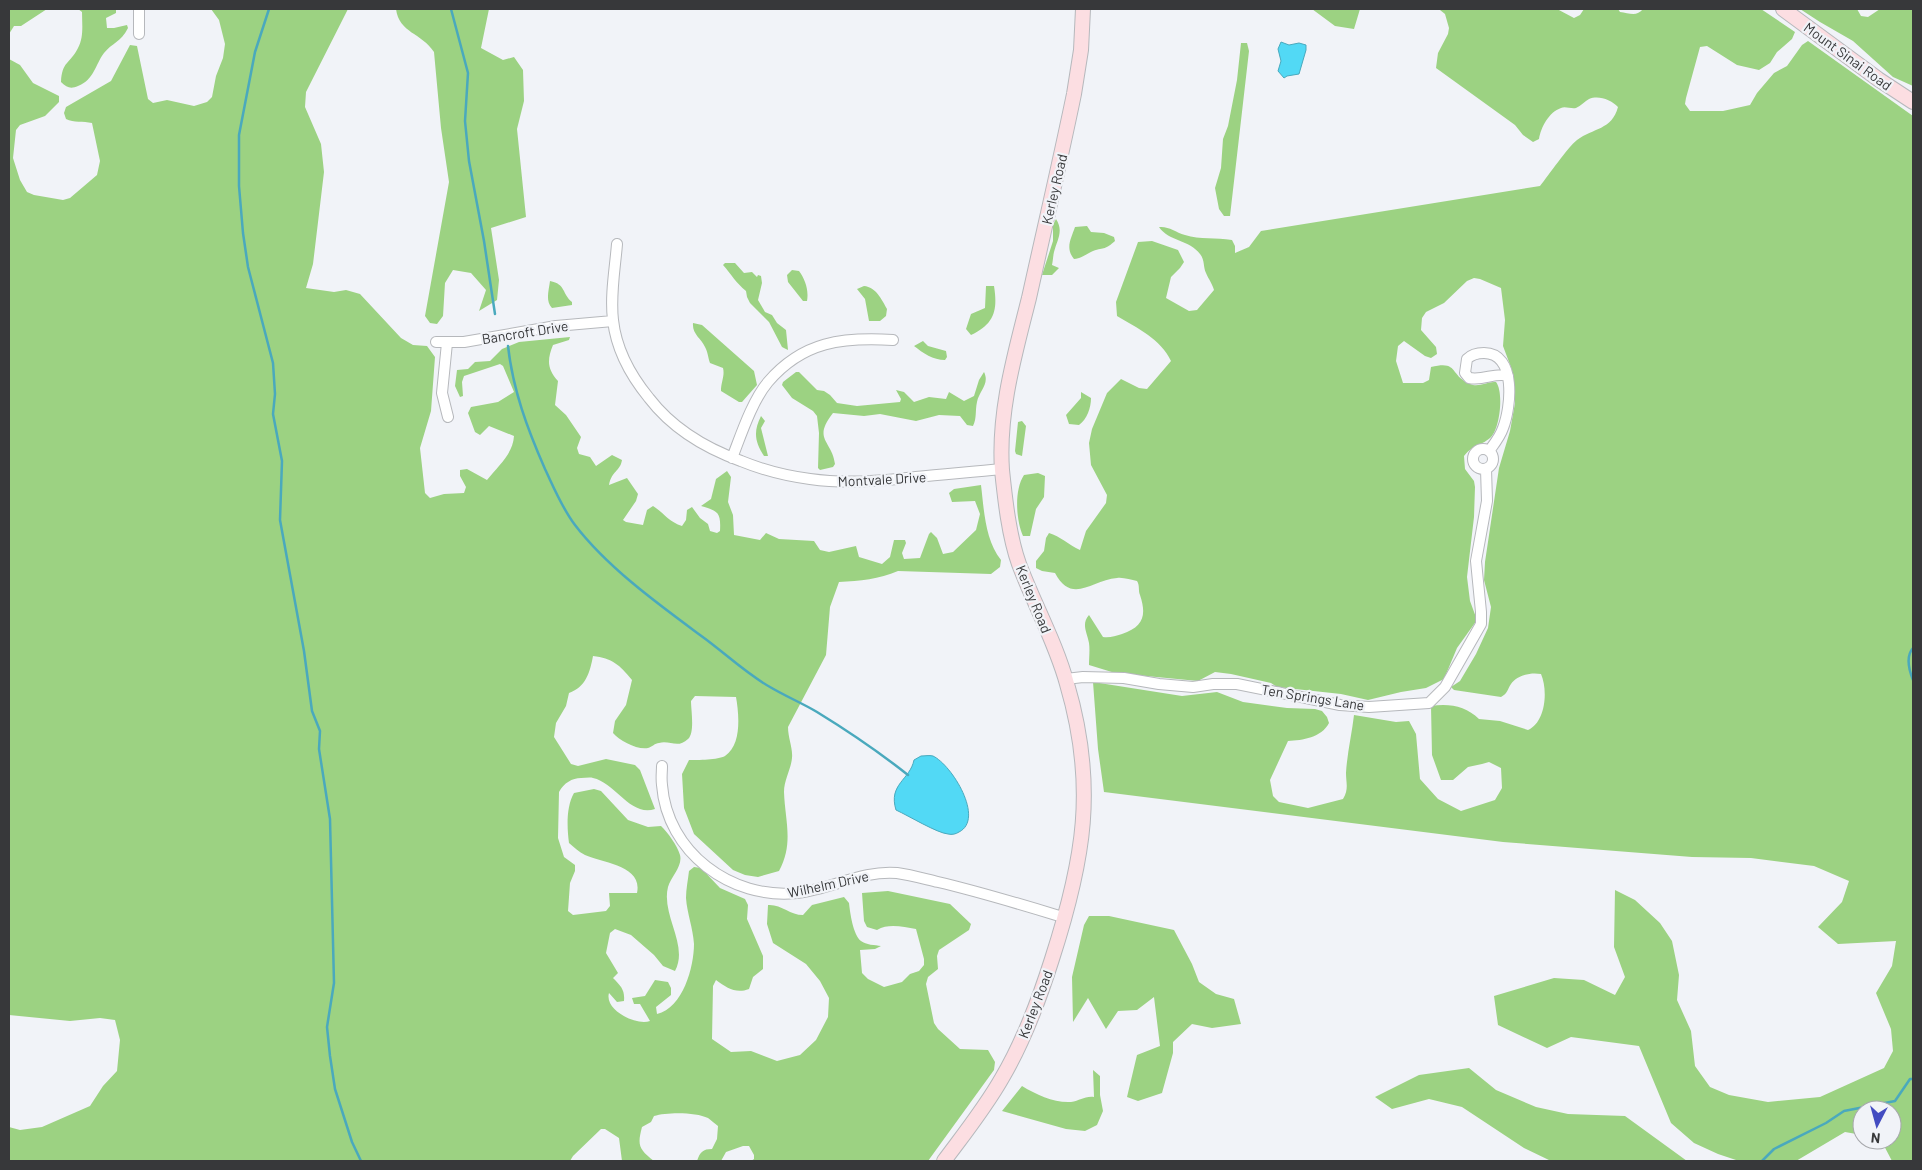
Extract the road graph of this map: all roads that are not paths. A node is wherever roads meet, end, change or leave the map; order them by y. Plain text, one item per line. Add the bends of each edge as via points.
1 (139, 9) edge
2 (1083, 9) edge
3 (1783, 9) edge
4 (139, 34) dead end
5 (1913, 102) edge
6 (616, 244) dead end
7 (613, 321) junction
8 (893, 340) dead end
9 (1508, 376) dead end
10 (448, 417) dead end
11 (1489, 451) junction
12 (732, 458) junction
13 (1002, 469) junction
14 (1486, 469) junction
15 (1066, 679) junction
16 (662, 766) dead end
17 (1066, 918) junction
18 (944, 1161) edge

1 - 4 street
2 - 13 street, Kerley Road via 1074,94 1010,377 1002,427
3 - 5 street, Mount Sinai Road
6 - 7 street, Montvale Drive
7 - 10 street, Bancroft Drive via 556,326 464,342 442,342 442,393
7 - 12 street, Montvale Drive via 624,359 654,404 682,431
8 - 12 street via 836,341 806,352 793,361 768,383
9 - 11 street, Ten Springs Lane via 1507,416 1503,430
11 - 14 street, Ten Springs Lane via 1492,465
11 - 14 street, Ten Springs Lane via 1480,450 1474,458 1477,467
12 - 13 street, Montvale Drive via 784,475 831,482 872,482
13 - 15 street, Kerley Road via 1020,566
14 - 15 street, Ten Springs Lane via 1487,501 1476,561 1481,624 1445,687 1429,703 1369,707 1340,705 1237,684 1193,687 1124,678
15 - 17 street, Kerley Road via 1082,752 1085,800 1080,856
16 - 17 street, Wilhelm Drive via 665,801 683,843 708,868 737,885 762,892 800,893 864,875 898,873 957,886
17 - 18 street, Kerley Road via 1013,1058 993,1094

